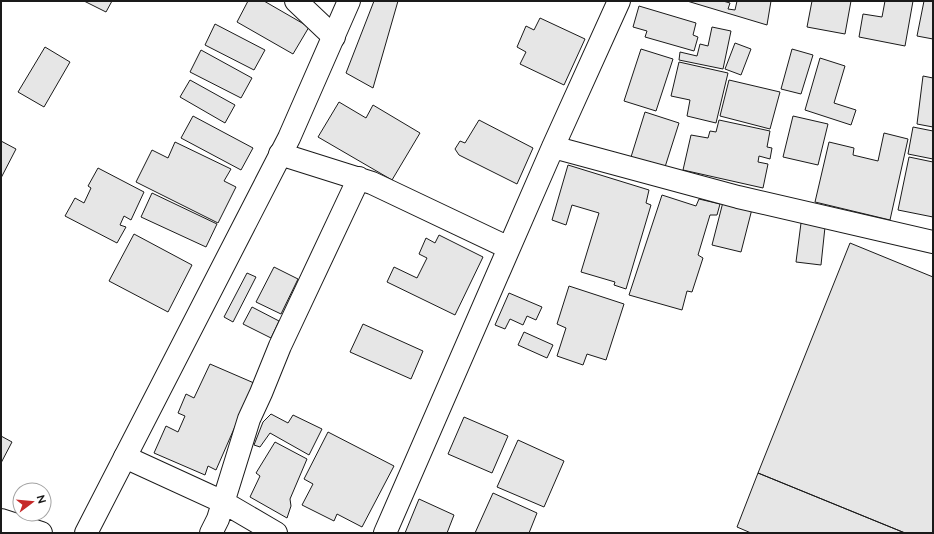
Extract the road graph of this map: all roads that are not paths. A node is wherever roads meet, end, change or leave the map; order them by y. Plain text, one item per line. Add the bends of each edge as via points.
1 (296, 1) edge
2 (350, 1) edge
3 (619, 1) edge
4 (334, 37) junction
5 (553, 147) junction
6 (280, 154) junction
7 (359, 178) junction
8 (933, 242) edge
9 (509, 248) junction
10 (125, 457) junction
11 (223, 502) junction
12 (1, 520) edge
13 (41, 533) edge
14 (86, 533) edge
15 (211, 533) edge
16 (276, 533) edge
17 (385, 533) edge

1 - 4 street
2 - 4 street
3 - 5 street
4 - 6 street
5 - 8 street via 738,198
5 - 9 street
6 - 7 street
6 - 10 street
7 - 9 street
7 - 11 street via 280,346 249,419
9 - 17 street
10 - 11 street
10 - 14 street
11 - 15 street
11 - 16 street
12 - 13 street

